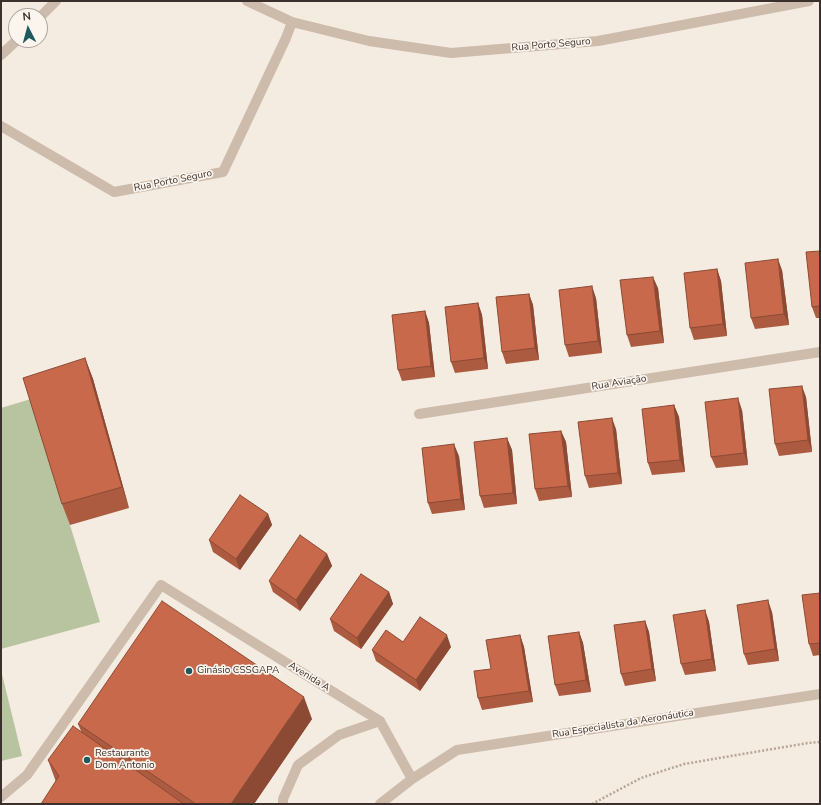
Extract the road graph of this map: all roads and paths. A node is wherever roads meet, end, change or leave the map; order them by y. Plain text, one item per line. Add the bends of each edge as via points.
1 (56, 1) edge
2 (246, 1) edge
3 (809, 1) edge
4 (48, 9) edge
5 (292, 22) junction
6 (8, 48) edge
7 (1, 55) edge
8 (1, 126) edge
9 (820, 352) edge
10 (419, 414) dead end
11 (820, 694) edge
12 (380, 721) junction
13 (820, 742) edge
14 (412, 779) junction
15 (1, 797) edge
16 (283, 804) edge
17 (380, 804) edge
18 (592, 804) edge

1 - 4 street
2 - 5 street, Rua Porto Seguro
3 - 5 street, Rua Porto Seguro via 598,41 451,53 370,41
5 - 8 street, Rua Porto Seguro via 223,172 114,192
6 - 7 street
9 - 10 street, Rua Aviação
11 - 14 street, Rua Especialista da Aeronáutica via 457,750
12 - 14 street, Avenida A
12 - 15 street, Avenida A via 162,585 27,775
12 - 16 street via 339,735 298,765
13 - 18 path via 684,764 641,778
14 - 17 street, Rua Especialista da Aeronáutica

